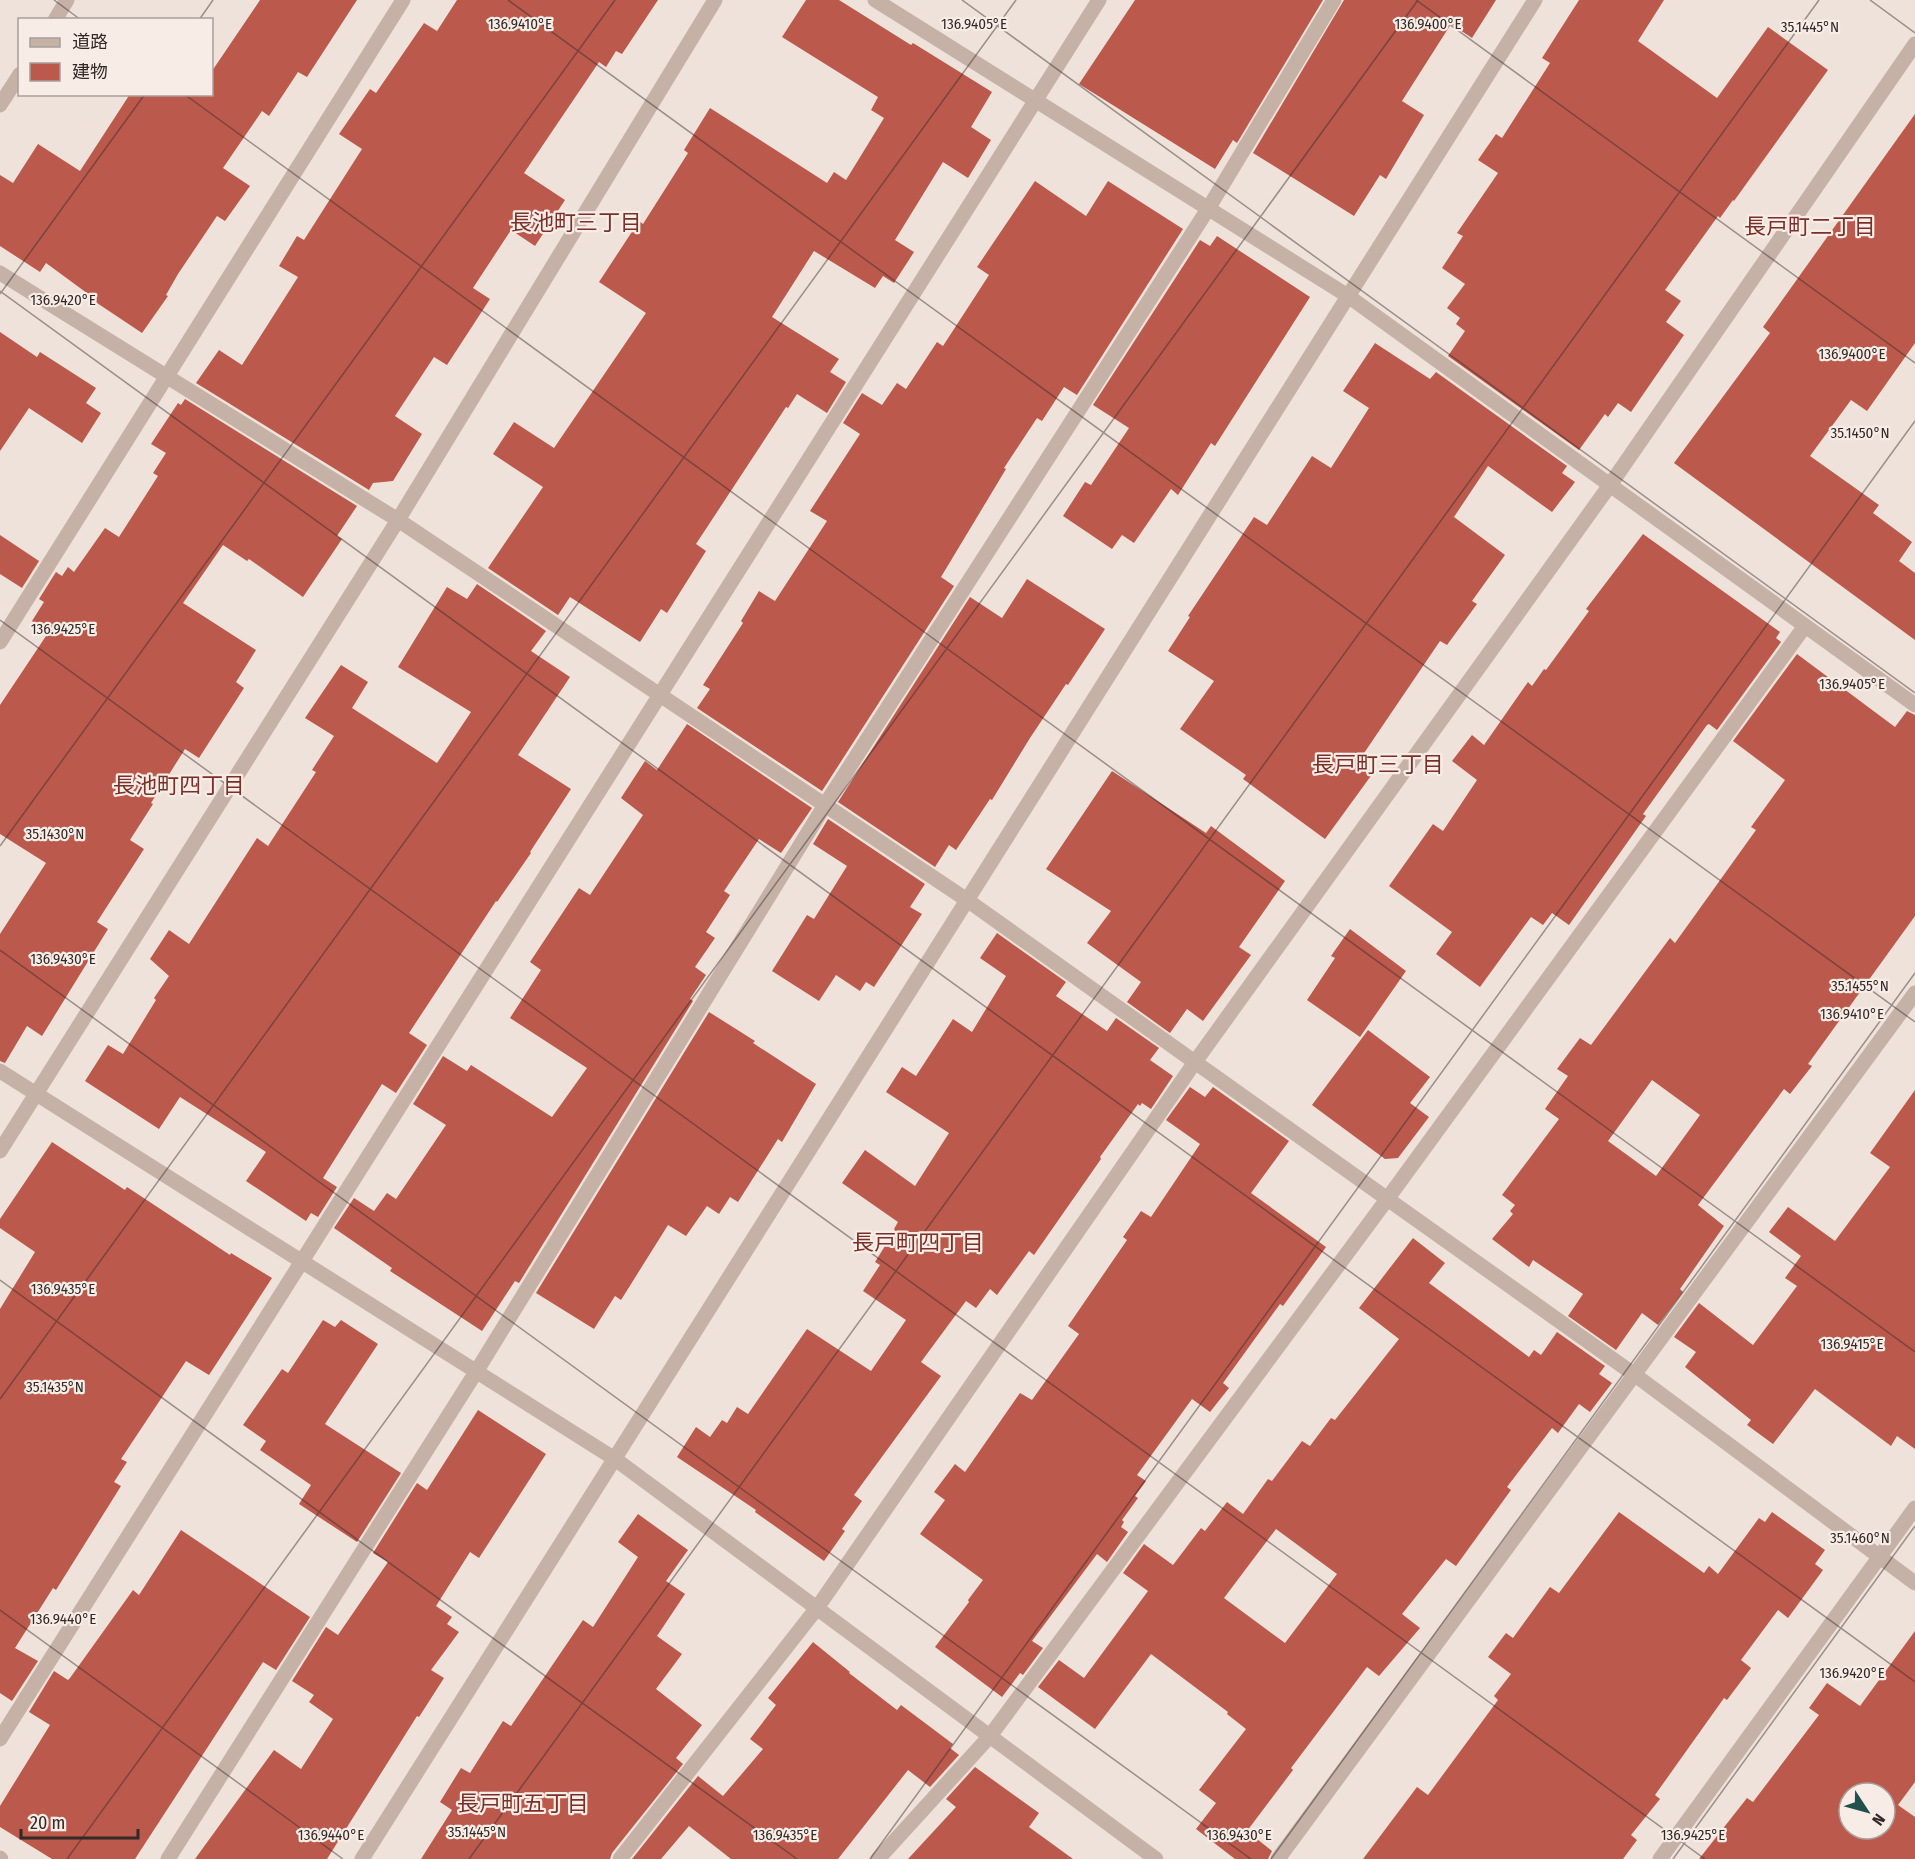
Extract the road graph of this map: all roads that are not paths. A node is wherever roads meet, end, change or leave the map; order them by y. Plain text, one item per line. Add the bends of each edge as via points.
1 (67, 0) edge
2 (404, 0) edge
3 (716, 0) edge
4 (875, 0) edge
5 (1099, 0) edge
6 (1334, 0) edge
7 (1535, 0) edge
8 (56, 18) edge
9 (1915, 44) edge
10 (18, 77) edge
11 (1035, 100) junction
12 (0, 105) edge
13 (1208, 209) junction
14 (0, 273) edge
15 (1348, 296) junction
16 (166, 376) junction
17 (1610, 485) junction
18 (398, 520) junction
19 (1805, 626) junction
20 (0, 642) edge
21 (659, 694) junction
22 (1915, 705) edge
23 (825, 805) junction
24 (967, 900) junction
25 (1915, 993) edge
26 (1195, 1062) junction
27 (0, 1071) edge
28 (36, 1093) junction
29 (0, 1151) edge
30 (1388, 1198) junction
31 (302, 1261) junction
32 (476, 1372) junction
33 (1635, 1375) junction
34 (615, 1459) junction
35 (1915, 1508) edge
36 (1878, 1556) junction
37 (1915, 1584) edge
38 (817, 1608) junction
39 (990, 1736) junction
40 (0, 1739) edge
41 (168, 1859) edge
42 (362, 1859) edge
43 (620, 1859) edge
44 (878, 1859) edge
45 (1156, 1859) edge
46 (1278, 1859) edge
47 (1660, 1859) edge

1 - 8 street
2 - 16 street
3 - 18 street
4 - 11 street
5 - 11 street
6 - 13 street
7 - 15 street
9 - 17 street
10 - 12 street
11 - 13 street
11 - 21 street
13 - 15 street
13 - 23 street
14 - 16 street
15 - 17 street
15 - 24 street
16 - 18 street
16 - 20 street
17 - 19 street
17 - 26 street
18 - 21 street
18 - 28 street
19 - 22 street
19 - 30 street
21 - 23 street
21 - 31 street
23 - 24 street
23 - 32 street
24 - 26 street
24 - 34 street
25 - 33 street
26 - 30 street
26 - 38 street
27 - 28 street
28 - 29 street
28 - 31 street
30 - 33 street
30 - 39 street
31 - 32 street
31 - 40 street
32 - 34 street
32 - 41 street
33 - 36 street
33 - 46 street
34 - 38 street
34 - 42 street
35 - 36 street
36 - 37 street
36 - 47 street
38 - 39 street
38 - 43 street
39 - 44 street
39 - 45 street

